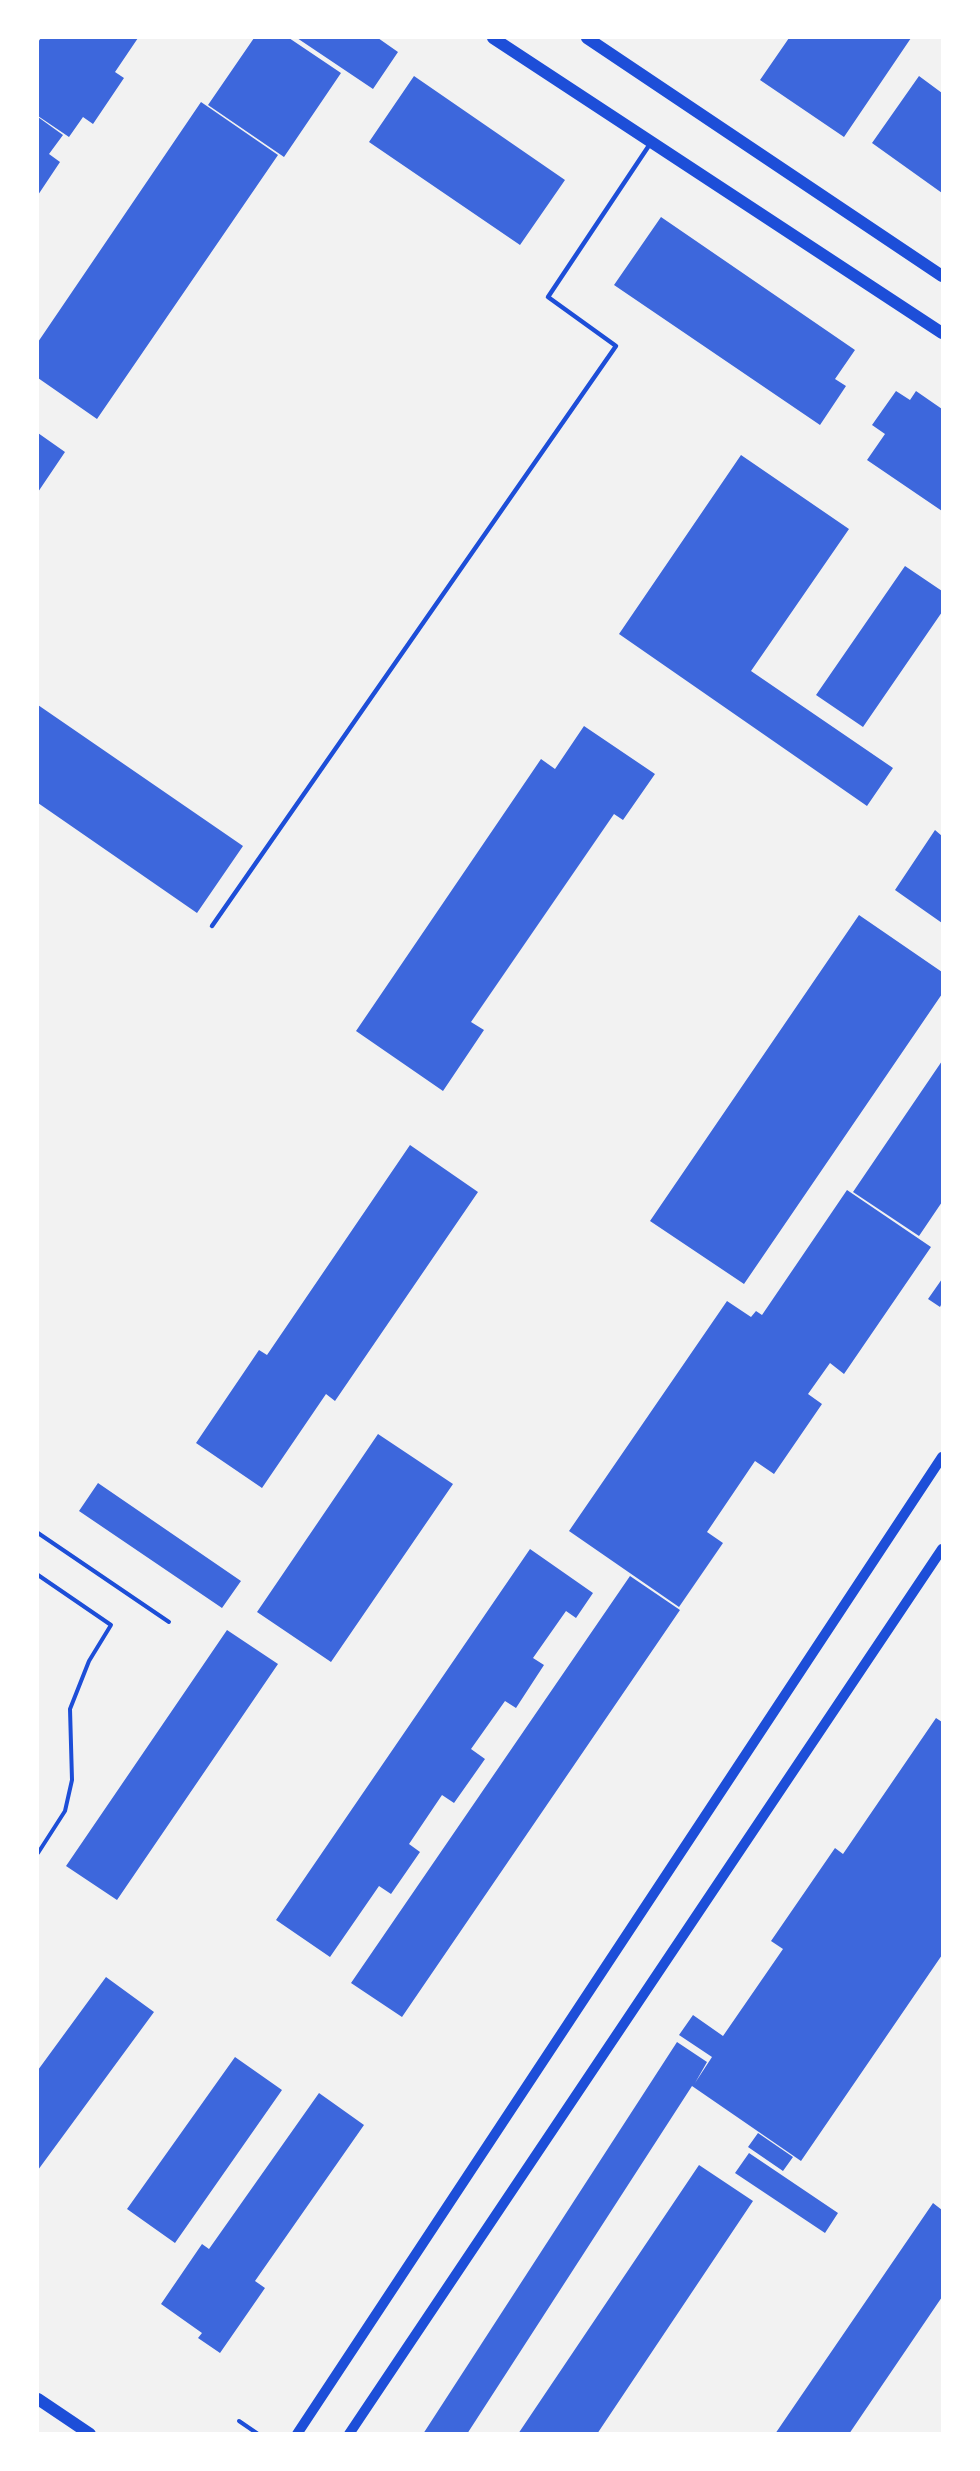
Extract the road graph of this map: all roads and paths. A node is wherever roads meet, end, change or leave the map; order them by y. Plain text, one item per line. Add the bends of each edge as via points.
1 (493, 38) edge
2 (587, 38) edge
3 (651, 142) junction
4 (942, 276) edge
5 (942, 333) edge
6 (212, 926) dead end
7 (942, 1457) edge
8 (38, 1533) edge
9 (942, 1549) edge
10 (38, 1575) edge
11 (169, 1622) dead end
12 (38, 1853) edge
13 (38, 2399) edge
14 (239, 2421) dead end
15 (90, 2433) edge
16 (258, 2433) edge
17 (297, 2433) edge
18 (349, 2433) edge

1 - 3 main road
2 - 4 main road
3 - 5 main road
3 - 6 lane via 548,297 616,346
7 - 17 street
8 - 11 path
9 - 18 street
10 - 12 path via 111,1626 89,1661 70,1709 72,1780 65,1811
13 - 15 main road
14 - 16 path

